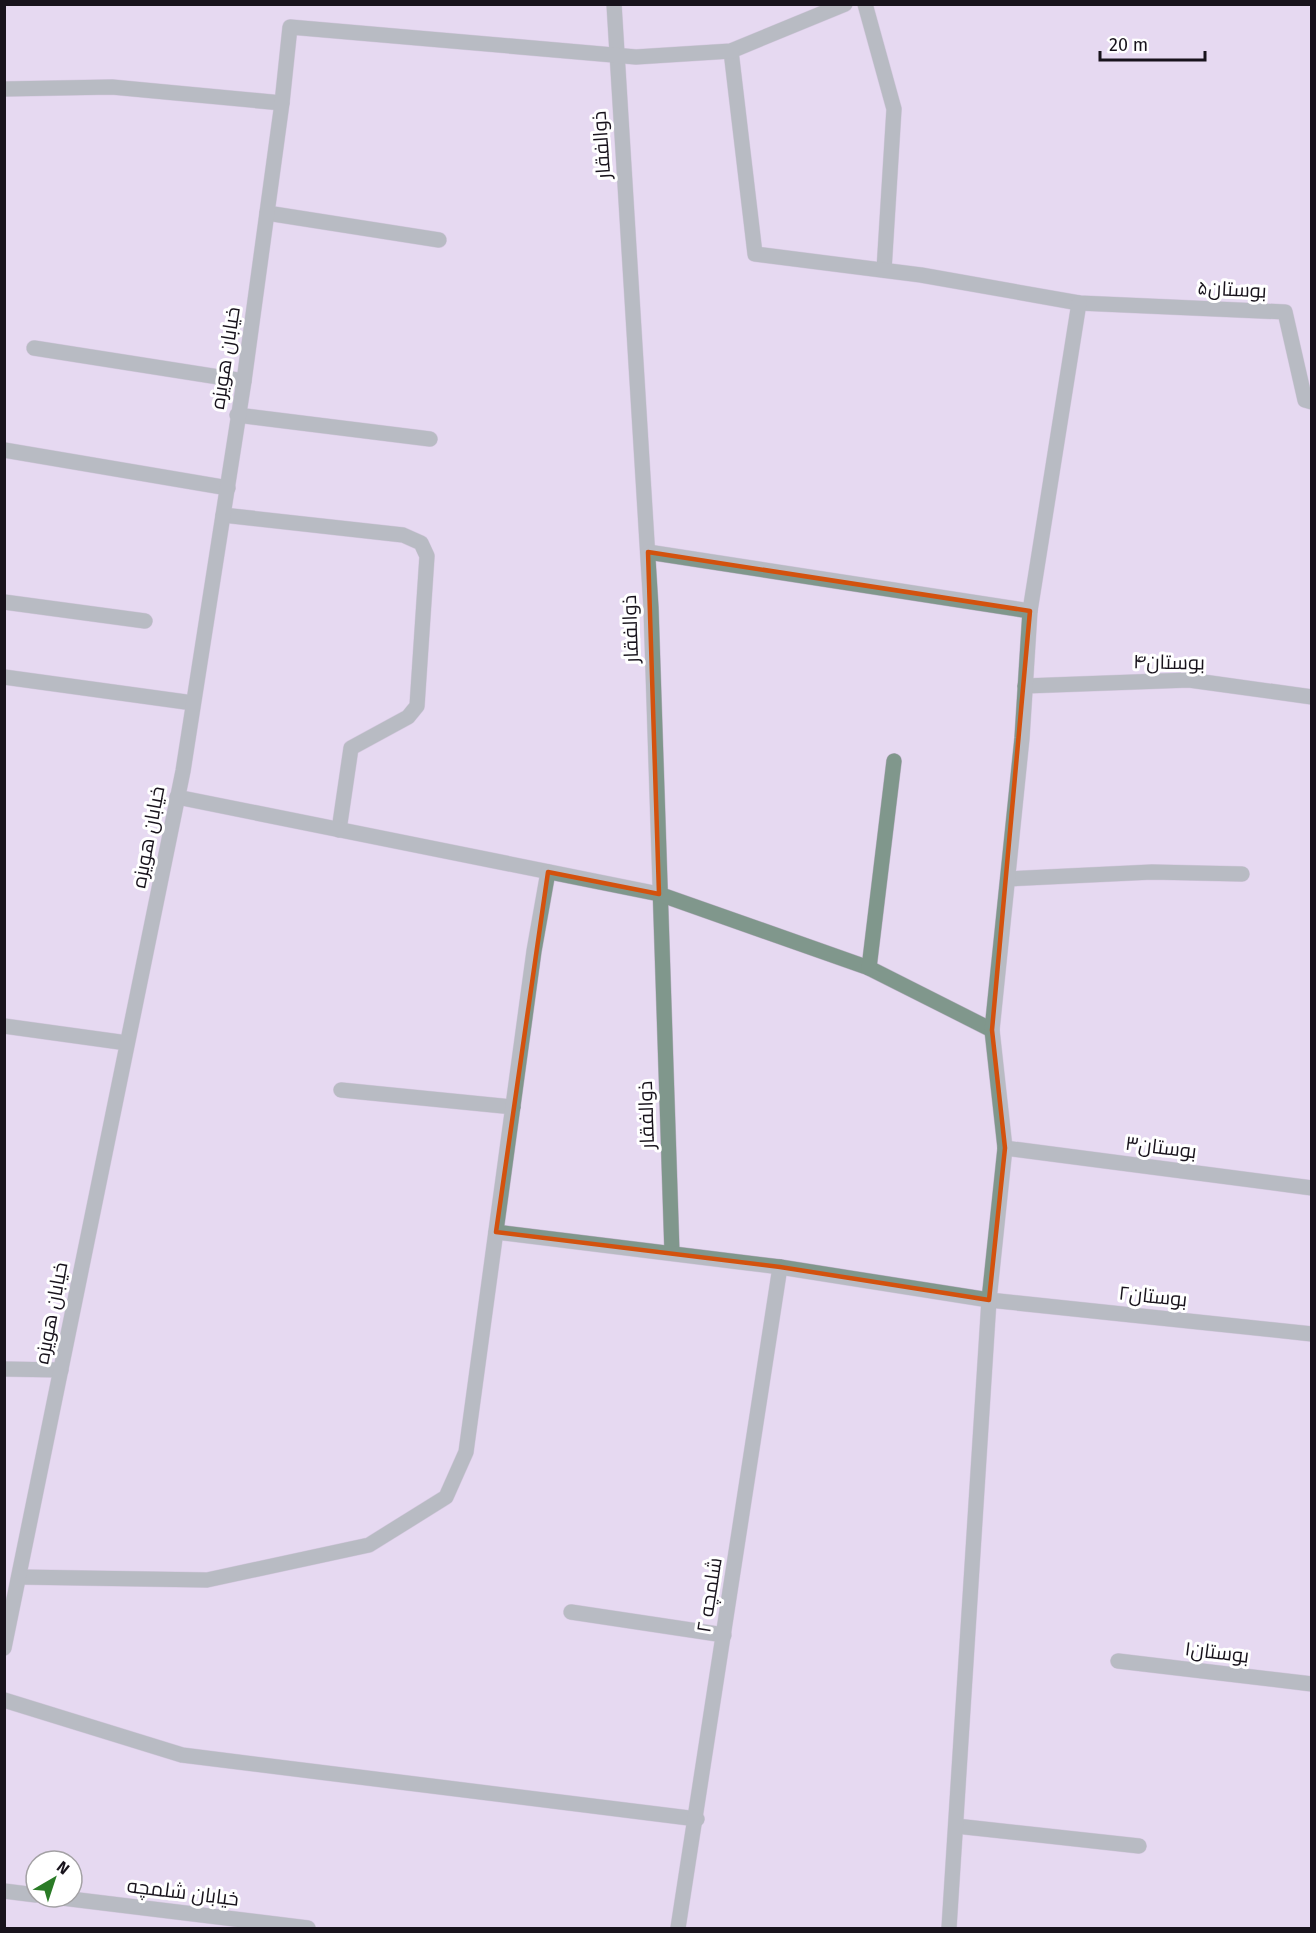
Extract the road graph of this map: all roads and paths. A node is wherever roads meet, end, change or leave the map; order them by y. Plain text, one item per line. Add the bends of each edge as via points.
1 (614, 4) edge
2 (845, 4) edge
3 (865, 4) edge
4 (731, 51) junction
5 (616, 55) junction
6 (4, 89) edge
7 (282, 103) junction
8 (267, 213) junction
9 (439, 240) dead end
10 (884, 270) junction
11 (1079, 303) junction
12 (34, 348) dead end
13 (243, 381) junction
14 (1311, 402) edge
15 (237, 415) junction
16 (430, 439) dead end
17 (4, 450) edge
18 (228, 488) junction
19 (224, 515) junction
20 (648, 552) junction
21 (4, 602) edge
22 (1030, 611) junction
23 (144, 621) dead end
24 (4, 677) edge
25 (1025, 686) junction
26 (1311, 697) edge
27 (193, 703) junction
28 (894, 761) dead end
29 (177, 796) junction
30 (339, 830) junction
31 (548, 873) junction
32 (1242, 874) dead end
33 (1008, 879) junction
34 (659, 894) junction
35 (869, 968) junction
36 (4, 1026) edge
37 (992, 1030) junction
38 (127, 1043) junction
39 (341, 1090) dead end
40 (513, 1107) junction
41 (1005, 1148) junction
42 (1311, 1188) edge
43 (496, 1232) junction
44 (672, 1253) junction
45 (780, 1267) junction
46 (990, 1300) junction
47 (1311, 1334) edge
48 (4, 1369) edge
49 (61, 1370) junction
50 (19, 1577) junction
51 (571, 1612) dead end
52 (724, 1635) junction
53 (4, 1648) edge
54 (1118, 1661) dead end
55 (1311, 1684) edge
56 (4, 1700) edge
57 (697, 1819) junction
58 (956, 1826) junction
59 (1139, 1846) dead end
60 (4, 1891) edge
61 (24, 1894) edge
62 (84, 1902) edge
63 (200, 1922) edge
64 (308, 1929) edge
65 (678, 1929) edge
66 (949, 1929) edge

1 - 5 street, ذوالفقار
2 - 4 street
3 - 10 street via 894,109
4 - 5 street
4 - 10 street via 755,254
5 - 7 street, خیابان هویزه via 290,27
5 - 20 street, ذوالفقار
6 - 7 street via 112,87
7 - 8 street, خیابان هویزه
8 - 9 street
8 - 13 street, خیابان هویزه
10 - 11 street
11 - 14 street, بوستان۵ via 1285,312 1305,400
11 - 22 street
12 - 13 street
13 - 15 street, خیابان هویزه
15 - 16 street
15 - 18 street, خیابان هویزه
17 - 18 street
18 - 19 street, خیابان هویزه
19 - 27 street, خیابان هویزه
19 - 30 street via 403,535 421,543 427,556 417,706 408,717 351,748
20 - 22 street
20 - 34 street, ذوالفقار
21 - 23 street
22 - 25 street
24 - 27 street
25 - 26 street, بوستان۴ via 1189,680
25 - 33 street
27 - 29 street, خیابان هویزه
28 - 35 street
29 - 30 street
29 - 38 street, خیابان هویزه
30 - 31 street
31 - 34 street
31 - 40 street
32 - 33 street via 1152,872
33 - 37 street
34 - 35 street
34 - 44 street, ذوالفقار
35 - 37 street
36 - 38 street
37 - 41 street
38 - 49 street, خیابان هویزه
39 - 40 street
40 - 43 street
41 - 42 street, بوستان۳
41 - 46 street
43 - 44 street, بوستان۲
43 - 50 street via 466,1452 446,1497 369,1545 207,1580
44 - 45 street, بوستان۲
45 - 46 street, بوستان۲
45 - 52 street, شلمچه ۲
46 - 47 street, بوستان۲
46 - 58 street
48 - 49 street
49 - 50 street, خیابان هویزه
50 - 53 street, خیابان هویزه
51 - 52 street
52 - 57 street, شلمچه ۲
54 - 55 street, بوستان۱
56 - 57 street via 182,1755
57 - 65 street, شلمچه ۲
58 - 59 street
58 - 66 street
60 - 61 street
62 - 63 street, خیابان شلمچه
63 - 64 street, خیابان شلمچه

